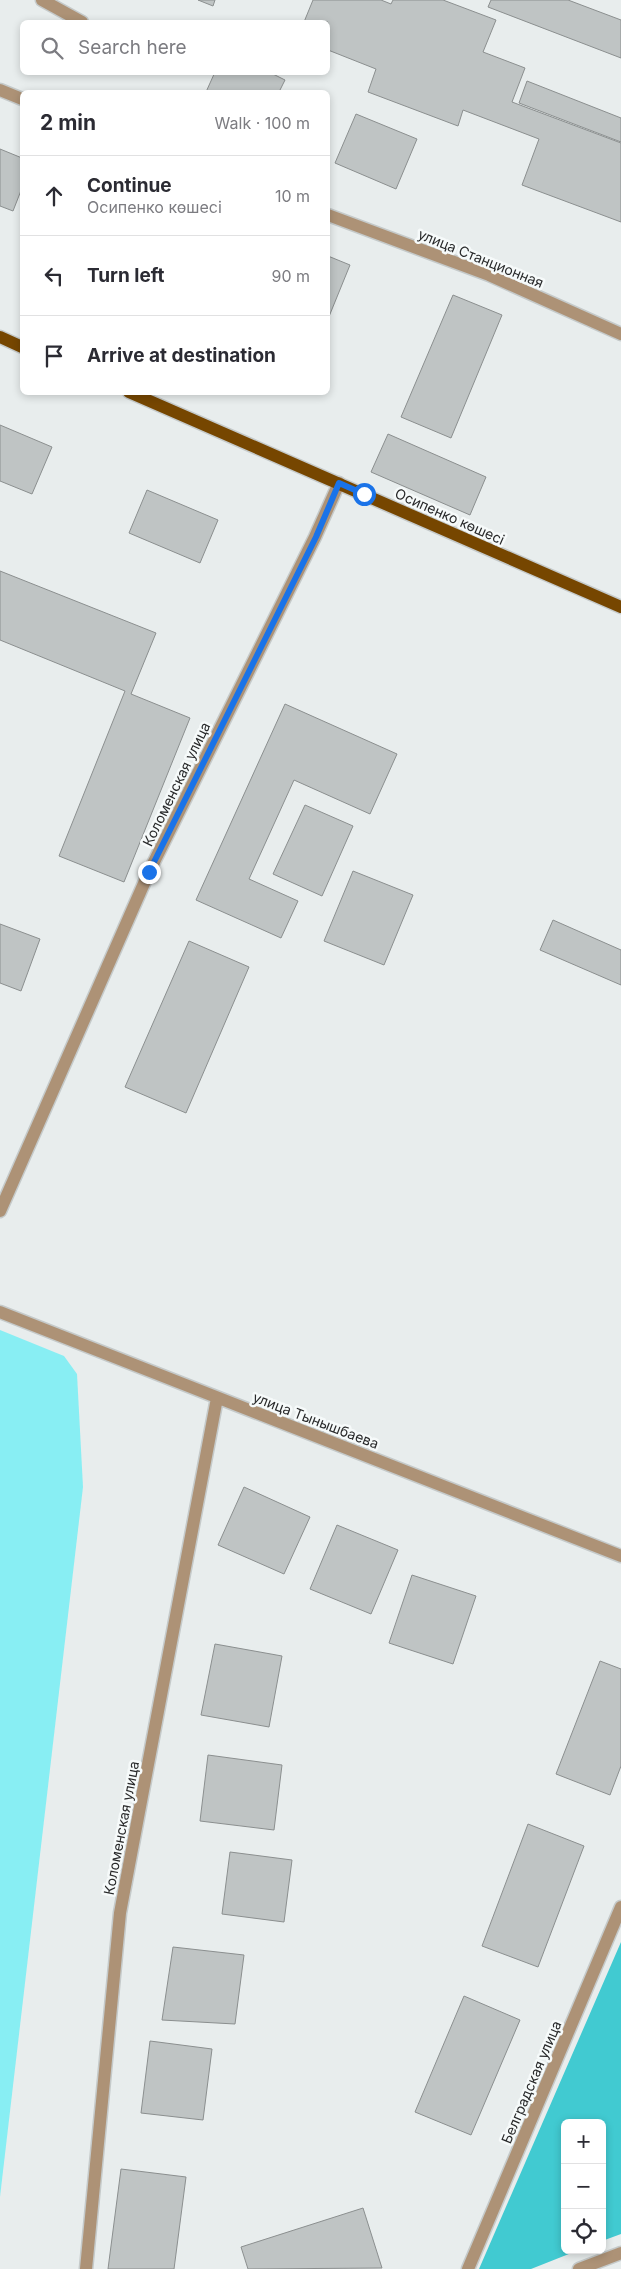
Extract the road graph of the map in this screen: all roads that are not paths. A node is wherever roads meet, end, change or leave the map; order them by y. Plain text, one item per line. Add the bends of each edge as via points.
1 (42, 0) edge
2 (78, 20) edge
3 (0, 90) edge
4 (20, 98) edge
5 (330, 216) edge
6 (621, 334) edge
7 (0, 337) edge
8 (20, 346) edge
9 (146, 396) edge
10 (339, 483) junction
11 (621, 607) edge
12 (0, 1211) edge
13 (0, 1312) edge
14 (217, 1398) junction
15 (621, 1556) edge
16 (621, 1907) edge
17 (621, 2254) edge
18 (86, 2269) edge
19 (468, 2269) edge
20 (579, 2269) edge

1 - 2 street
3 - 4 street
5 - 6 street, улица Станционная via 489,276
7 - 8 main road
9 - 10 main road, Осипенко көшесі
10 - 11 main road, Осипенко көшесі
10 - 12 street, Коломенская улица via 316,537 149,872
13 - 14 street, улица Тынышбаева
14 - 15 street, улица Тынышбаева
14 - 18 street, Коломенская улица via 120,1914
16 - 19 street, Белградская улица
17 - 20 street

